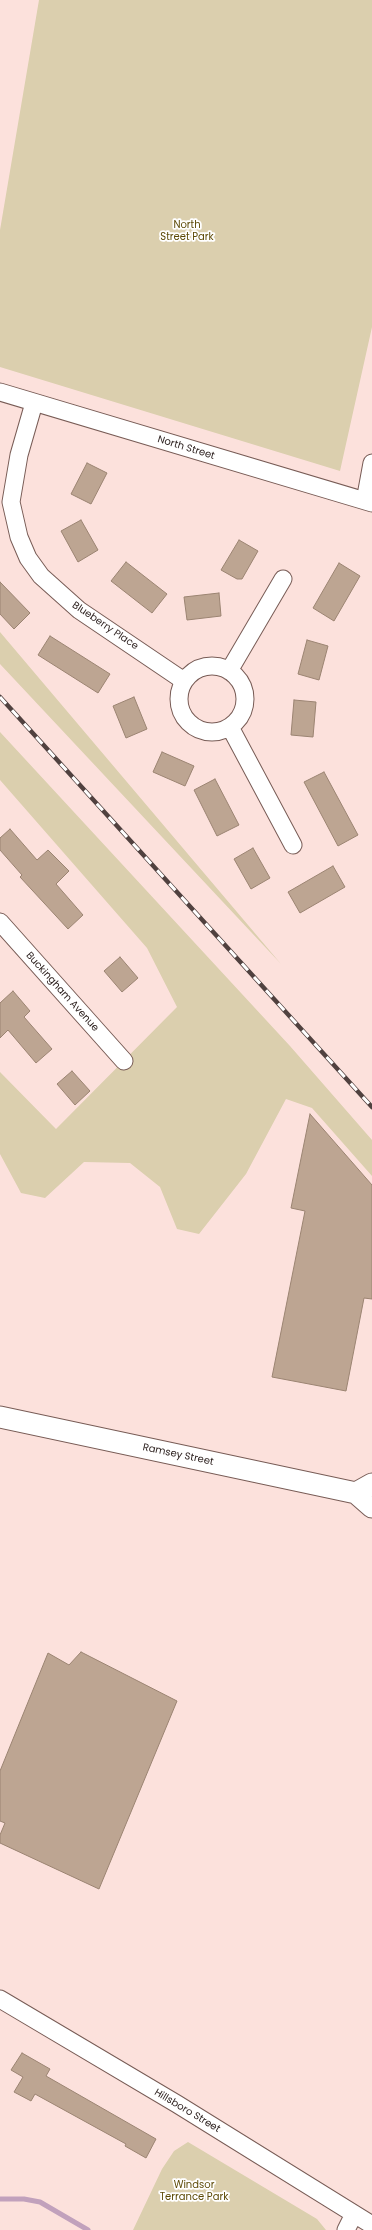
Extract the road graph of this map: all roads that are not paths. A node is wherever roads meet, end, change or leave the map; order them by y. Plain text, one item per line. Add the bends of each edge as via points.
1 (0, 392) edge
2 (34, 403) junction
3 (372, 463) edge
4 (369, 502) edge
5 (283, 579) dead end
6 (229, 671) junction
7 (184, 681) junction
8 (230, 727) junction
9 (293, 845) dead end
10 (0, 922) edge
11 (124, 1061) dead end
12 (0, 1417) edge
13 (364, 1488) edge
14 (372, 1507) edge
15 (0, 1999) edge
16 (354, 2214) junction
17 (372, 2225) edge
18 (346, 2230) edge

1 - 2 street, North Street
2 - 4 street, North Street
2 - 7 street, Blueberry Place via 19,455 11,502 19,537 28,558 42,576 79,610
3 - 4 street
5 - 6 street
6 - 7 street via 211,666 201,668 191,673
6 - 8 street via 239,680 246,700 238,720
7 - 8 street via 179,700 185,719 201,730 221,731
8 - 9 street
10 - 11 street, Buckingham Avenue
12 - 13 main road, Ramsey Street
13 - 14 main road, Ramsey Street
15 - 16 street, Hillsboro Street via 177,2104
16 - 17 street, Hillsboro Street
16 - 18 street

